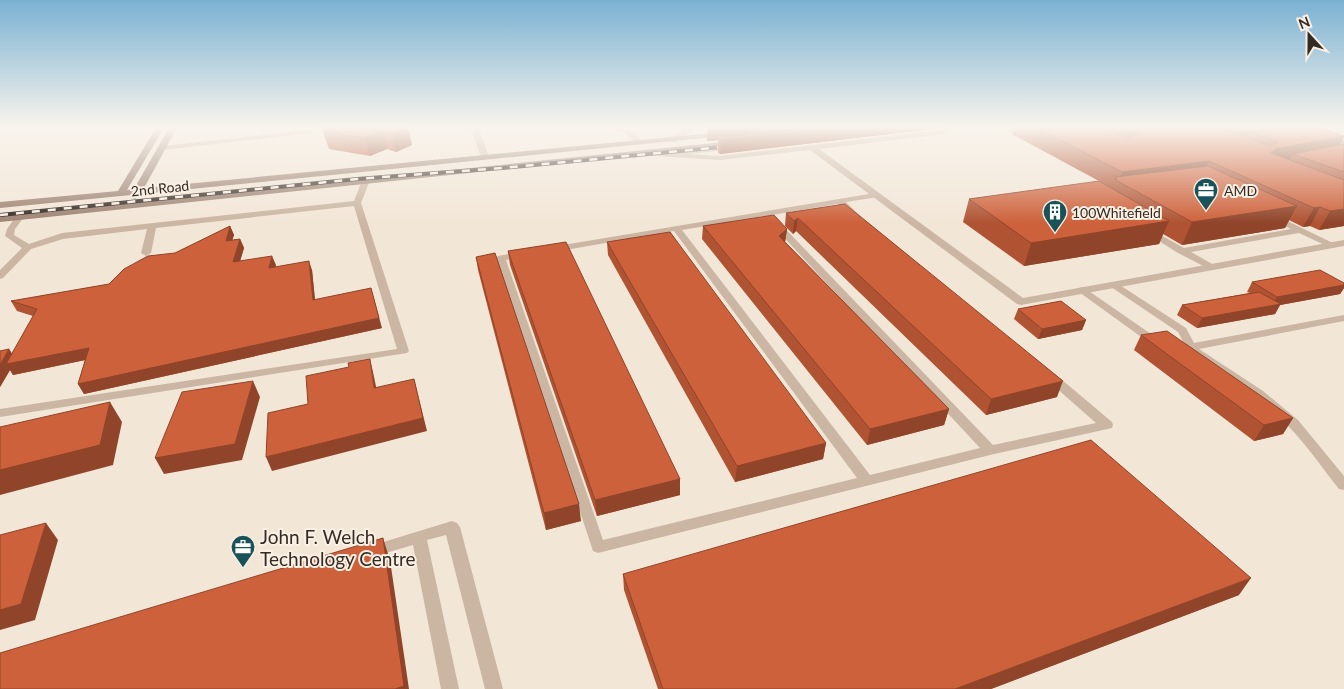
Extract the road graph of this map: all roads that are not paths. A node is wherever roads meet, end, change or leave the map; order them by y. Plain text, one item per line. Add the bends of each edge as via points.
1 (142, 158) edge
2 (156, 158) edge
3 (473, 158) edge
4 (588, 158) edge
5 (826, 158) edge
6 (366, 180) junction
7 (138, 191) junction
8 (121, 193) junction
9 (875, 195) junction
10 (838, 200) junction
11 (357, 202) junction
12 (0, 205) edge
13 (126, 205) junction
14 (766, 213) junction
15 (1267, 214) edge
16 (20, 217) junction
17 (0, 219) edge
18 (861, 219) edge
19 (152, 226) junction
20 (1140, 226) edge
21 (676, 228) junction
22 (1301, 230) junction
23 (1344, 243) edge
24 (1332, 245) junction
25 (28, 247) junction
26 (1181, 251) junction
27 (146, 253) dead end
28 (1211, 267) junction
29 (0, 276) edge
30 (1115, 285) junction
31 (1083, 290) junction
32 (1344, 318) edge
33 (1191, 347) junction
34 (1042, 370) edge
35 (0, 413) edge
36 (990, 450) junction
37 (867, 480) junction
38 (1344, 485) edge
39 (419, 537) junction
40 (352, 557) edge
41 (450, 689) edge
42 (494, 689) edge

1 - 8 main road
2 - 7 main road
3 - 7 main road, 2nd Road
4 - 6 main road, 2nd Road
5 - 9 street
6 - 11 lane
6 - 13 main road, 2nd Road
7 - 8 main road, 2nd Road
7 - 13 main road
8 - 12 main road, 2nd Road
8 - 13 main road
9 - 10 lane
9 - 31 street via 1021,302
10 - 14 lane
10 - 18 lane
11 - 19 lane
11 - 35 lane via 403,351
13 - 16 main road, 2nd Road
14 - 21 lane
14 - 36 lane
15 - 22 lane
16 - 17 main road, 2nd Road
16 - 25 lane via 9,236
19 - 25 lane via 62,236
19 - 27 lane
20 - 26 lane
21 - 37 lane
21 - 37 lane via 501,258 598,547
22 - 24 lane
22 - 26 lane
23 - 24 street
24 - 28 street
25 - 29 lane
26 - 28 lane
28 - 30 street
30 - 31 street
30 - 33 lane via 1182,330
31 - 33 lane via 1148,337
32 - 33 lane
33 - 38 lane via 1274,406 1309,441
34 - 36 lane via 1107,425
36 - 37 lane
39 - 40 lane
39 - 41 lane
39 - 42 lane via 452,527

